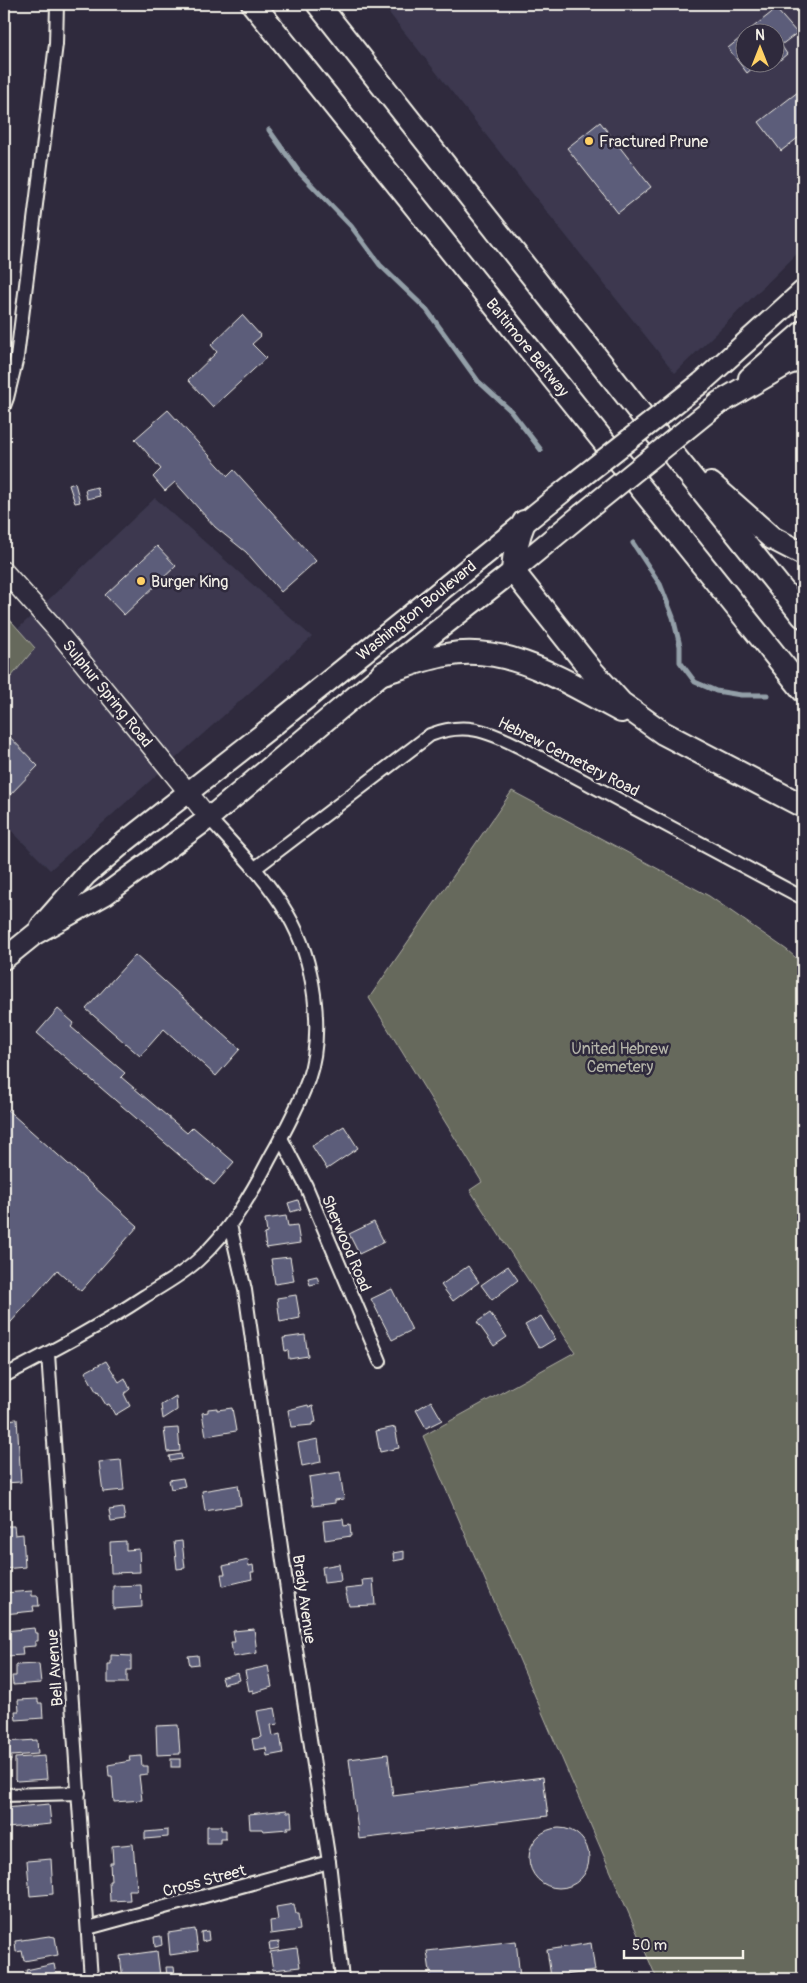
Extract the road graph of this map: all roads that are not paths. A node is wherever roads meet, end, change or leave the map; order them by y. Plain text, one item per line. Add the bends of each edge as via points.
1 (57, 4) edge
2 (253, 4) edge
3 (318, 4) edge
4 (803, 291) edge
5 (803, 331) edge
6 (803, 358) edge
7 (719, 403) junction
8 (4, 406) edge
9 (664, 443) junction
10 (524, 522) junction
11 (803, 554) edge
12 (4, 571) edge
13 (513, 571) junction
14 (803, 616) edge
15 (383, 673) junction
16 (803, 690) edge
17 (663, 733) junction
18 (188, 792) junction
19 (803, 806) edge
20 (209, 818) junction
21 (254, 869) junction
22 (803, 898) edge
23 (35, 934) junction
24 (4, 959) edge
25 (281, 1138) junction
26 (230, 1225) junction
27 (48, 1354) junction
28 (380, 1361) dead end
29 (4, 1376) edge
30 (80, 1793) junction
31 (4, 1795) edge
32 (329, 1862) junction
33 (88, 1928) junction
34 (91, 1979) edge
35 (342, 1979) edge

1 - 8 street via 56,44 17,357
2 - 16 highway, Baltimore Beltway
3 - 9 highway
4 - 10 main road, Washington Boulevard, bridge via 701,382
5 - 7 main road, Washington Boulevard
6 - 7 highway via 786,364
7 - 13 main road, Washington Boulevard, bridge
9 - 11 highway via 772,538
9 - 14 highway
10 - 13 highway via 517,539
10 - 18 main road, Washington Boulevard
12 - 18 main road, Sulphur Spring Road
13 - 15 main road, Washington Boulevard
13 - 17 highway via 592,671 616,696
15 - 17 highway via 445,655 474,652 501,655 532,665
15 - 20 main road, Washington Boulevard
17 - 19 highway
18 - 20 main road, Sulphur Spring Road
18 - 23 main road, Washington Boulevard via 86,875
20 - 21 street
20 - 23 main road, Washington Boulevard via 106,894
21 - 22 street, Hebrew Cemetery Road via 430,735 460,728 496,734
21 - 25 street via 289,916 309,967 314,997 314,1055 308,1079
23 - 24 main road, Washington Boulevard
25 - 26 street
25 - 28 street, Sherwood Road via 306,1186
26 - 27 street via 198,1260 163,1285
26 - 32 street, Brady Avenue via 245,1290
27 - 29 street
27 - 30 street, Bell Avenue
30 - 31 street
30 - 33 street, Bell Avenue
32 - 33 street, Cross Street
32 - 35 street, Brady Avenue
33 - 34 street, Bell Avenue

